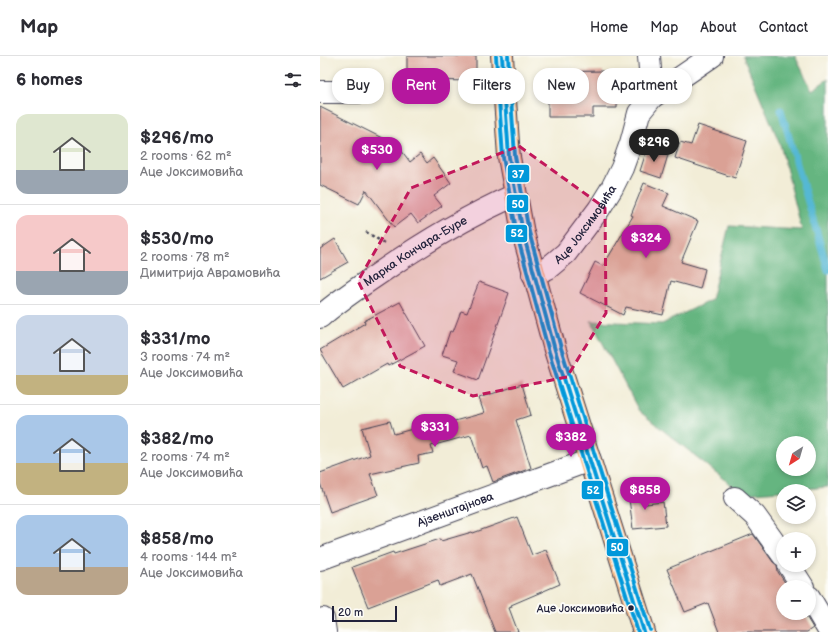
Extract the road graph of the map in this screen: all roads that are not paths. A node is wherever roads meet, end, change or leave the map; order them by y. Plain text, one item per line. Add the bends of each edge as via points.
1 (502, 56) edge
2 (649, 56) edge
3 (712, 56) edge
4 (650, 68) edge
5 (692, 70) edge
6 (320, 92) edge
7 (332, 92) edge
8 (646, 104) edge
9 (515, 195) junction
10 (533, 274) junction
11 (320, 317) edge
12 (590, 460) junction
13 (735, 498) dead end
14 (776, 545) edge
15 (320, 559) edge
16 (816, 609) edge
17 (828, 629) edge
18 (644, 632) edge

1 - 9 main road via 506,138
2 - 4 street
3 - 5 street, Аце Јоксимовића
6 - 7 street
8 - 10 street, Аце Јоксимовића via 639,113 622,168 599,209 566,253 548,268
9 - 10 main road
9 - 11 street, Марка Кончара-Буре via 459,222 357,288
10 - 12 main road
12 - 15 street, Ајзенштајнова
12 - 18 main road
13 - 14 street via 755,516
16 - 17 street

